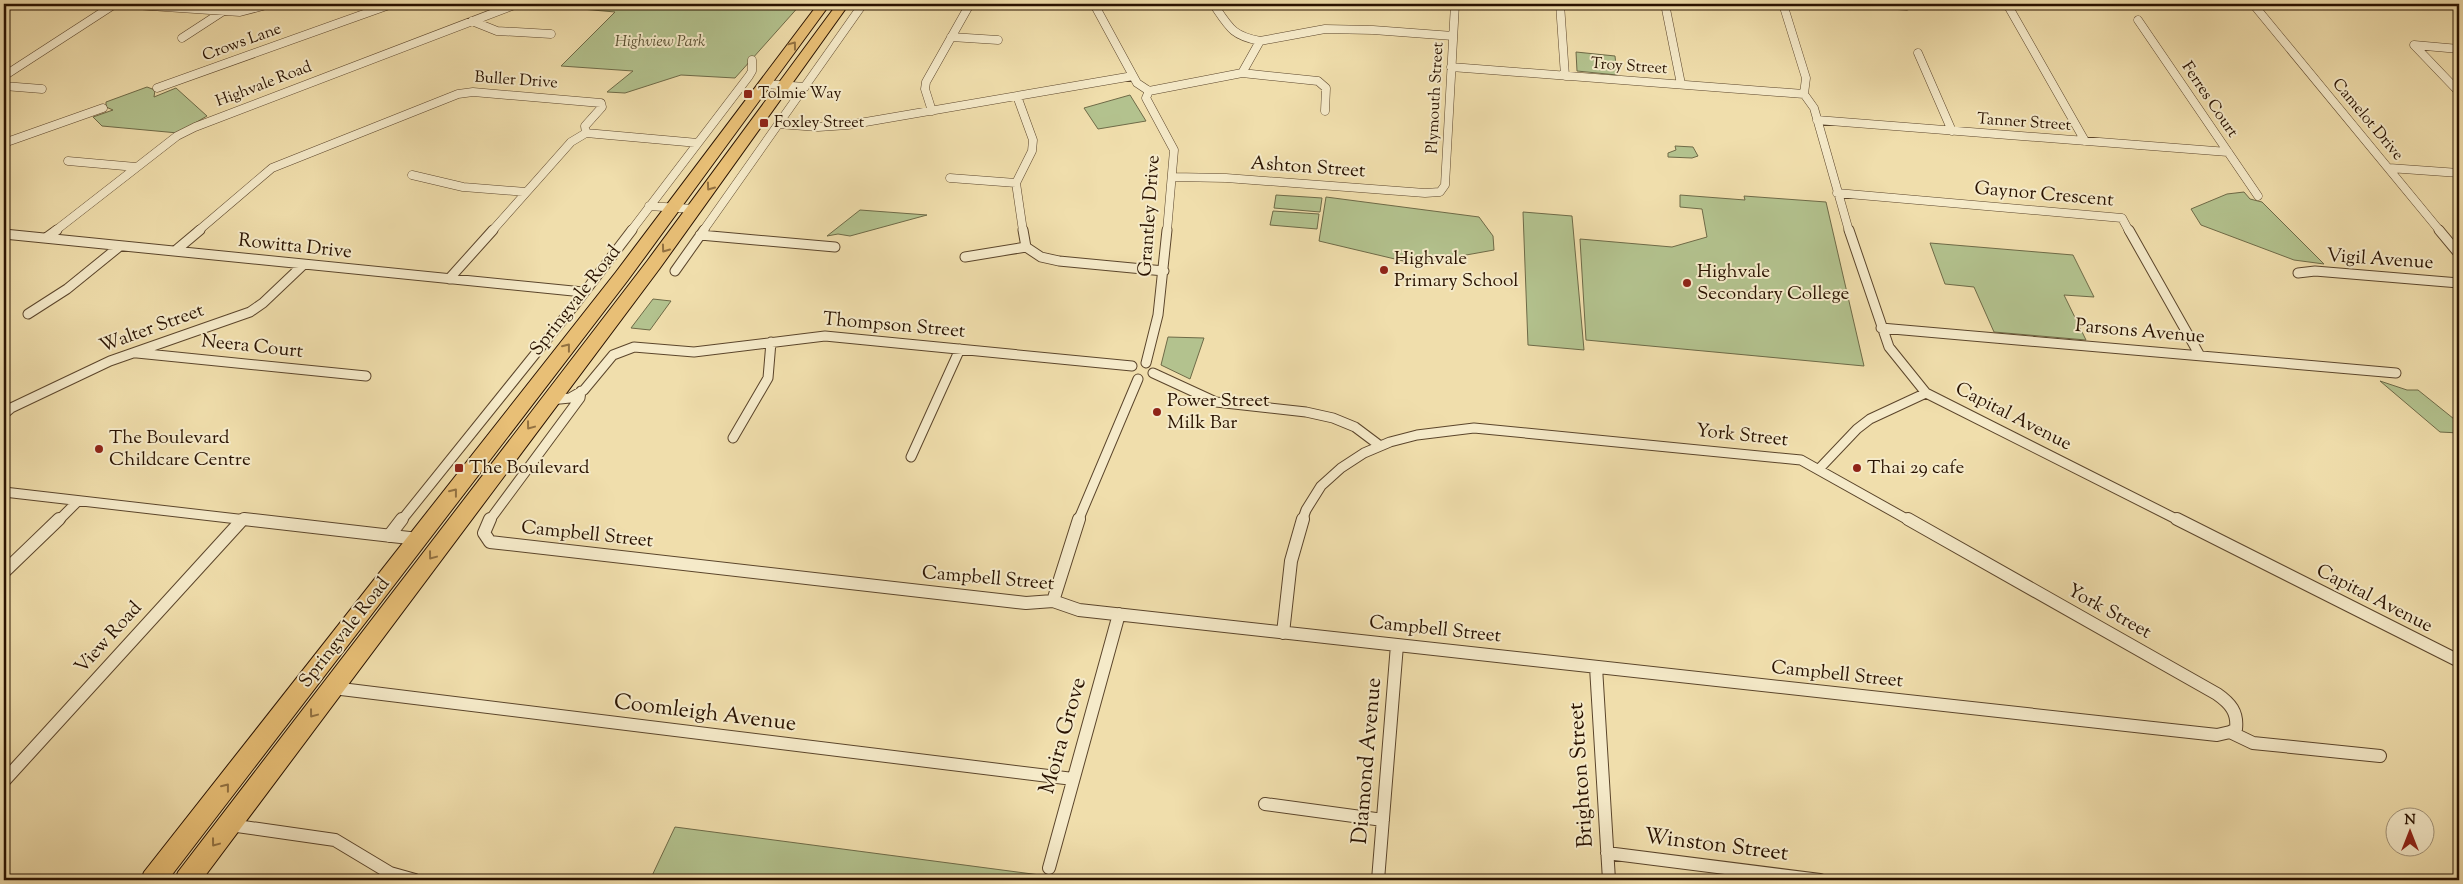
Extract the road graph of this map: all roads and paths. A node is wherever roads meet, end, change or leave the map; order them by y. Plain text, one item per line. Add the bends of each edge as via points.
1 (115, 4) edge
2 (120, 4) edge
3 (270, 4) edge
4 (392, 4) edge
5 (517, 4) edge
6 (824, 4) edge
7 (843, 4) edge
8 (863, 4) edge
9 (970, 4) edge
10 (1094, 4) edge
11 (1455, 4) edge
12 (1560, 4) edge
13 (1665, 4) edge
14 (1783, 4) edge
15 (1871, 4) edge
16 (2008, 4) edge
17 (2253, 4) edge
18 (1907, 6) dead end
19 (1216, 8) dead end
20 (222, 12) junction
21 (2138, 20) dead end
22 (472, 21) junction
23 (551, 34) dead end
24 (1452, 36) junction
25 (951, 37) junction
26 (182, 38) dead end
27 (998, 40) dead end
28 (1260, 41) junction
29 (2459, 48) edge
30 (1918, 53) dead end
31 (752, 60) dead end
32 (1451, 67) junction
33 (1242, 73) junction
34 (4, 76) edge
35 (1133, 76) junction
36 (1565, 76) junction
37 (764, 84) junction
38 (1681, 84) junction
39 (4, 86) edge
40 (784, 86) junction
41 (805, 87) junction
42 (158, 88) dead end
43 (42, 89) dead end
44 (1149, 91) junction
45 (2459, 92) edge
46 (1804, 94) junction
47 (1017, 96) junction
48 (103, 108) dead end
49 (932, 111) junction
50 (1325, 111) dead end
51 (1817, 120) junction
52 (778, 124) junction
53 (1952, 131) junction
54 (586, 133) junction
55 (2085, 141) junction
56 (4, 143) edge
57 (698, 143) junction
58 (2228, 152) junction
59 (68, 161) dead end
60 (136, 167) junction
61 (2388, 168) junction
62 (2459, 173) edge
63 (412, 175) dead end
64 (1173, 176) junction
65 (950, 178) dead end
66 (1016, 183) junction
67 (526, 192) junction
68 (1440, 192) joint
69 (1837, 194) junction
70 (2258, 196) dead end
71 (649, 206) junction
72 (673, 208) junction
73 (694, 209) junction
74 (4, 234) edge
75 (700, 235) junction
76 (46, 238) junction
77 (120, 246) junction
78 (835, 247) dead end
79 (1026, 247) junction
80 (175, 251) junction
81 (2458, 252) edge
82 (964, 258) dead end
83 (303, 265) junction
84 (675, 271) dead end
85 (1164, 271) junction
86 (2298, 274) dead end
87 (449, 279) junction
88 (2459, 283) edge
89 (583, 292) junction
90 (28, 314) dead end
91 (1882, 328) junction
92 (771, 342) junction
93 (624, 349) joint
94 (960, 349) junction
95 (134, 352) junction
96 (2199, 354) junction
97 (1146, 363) junction
98 (1132, 366) junction
99 (1154, 373) junction
100 (2396, 373) dead end
101 (366, 376) dead end
102 (1138, 379) junction
103 (561, 391) junction
104 (1926, 393) junction
105 (6, 410) edge
106 (734, 438) dead end
107 (1379, 445) junction
108 (911, 457) dead end
109 (1819, 469) junction
110 (4, 492) edge
111 (78, 501) junction
112 (242, 520) junction
113 (389, 536) junction
114 (418, 539) junction
115 (486, 539) joint
116 (4, 572) edge
117 (1053, 601) junction
118 (1119, 614) junction
119 (1283, 632) junction
120 (1397, 645) junction
121 (2459, 661) edge
122 (1596, 667) junction
123 (333, 688) junction
124 (2230, 732) junction
125 (2380, 756) dead end
126 (1073, 779) junction
127 (4, 782) edge
128 (1266, 804) dead end
129 (1383, 820) junction
130 (230, 824) junction
131 (1608, 854) junction
132 (1049, 868) dead end
133 (153, 880) edge
134 (187, 880) edge
135 (414, 880) edge
136 (1378, 880) edge
137 (1609, 880) edge
138 (1820, 880) edge

1 - 34 street
2 - 20 street
3 - 20 street via 248,11
4 - 42 street, Crows Lane
5 - 22 street, Highvale Road
37 -> 6 highway, Springvale Road
7 - 40 highway, Springvale Road
8 - 41 street
9 - 25 street
10 - 35 street
11 - 24 street, Plymouth Street
12 - 36 street
13 - 38 street
14 - 46 street, Capital Avenue via 1806,78
15 - 18 street
16 - 55 street
17 - 61 street, Camelot Drive
19 - 28 street via 1238,37
20 - 26 street
21 - 58 street, Ferres Court
22 - 23 street via 497,31
22 - 60 street, Highvale Road via 205,122 177,136
24 - 28 street via 1322,29
24 - 32 street, Plymouth Street
25 - 27 street
25 - 49 street via 926,82
28 - 33 street
29 - 45 street via 2414,45
30 - 53 street
31 - 57 street, Springvale Road via 749,76
32 - 36 street, Troy Street
32 - 68 street, Plymouth Street via 1445,185
33 - 44 street
33 - 50 street via 1318,81 1326,88
35 - 44 street
35 - 47 street
36 - 38 street, Troy Street
37 - 40 street
37 - 72 highway, Springvale Road
38 - 46 street, Troy Street
39 - 43 street
40 - 41 street
40 -> 73 highway, Springvale Road
41 - 52 street
44 - 64 street, Grantley Drive via 1146,98 1174,150
46 - 51 street, Capital Avenue via 1811,101
47 - 49 street
47 - 66 street via 1033,140 1032,151
48 - 56 street
49 - 52 street via 836,126
51 - 53 street, Tanner Street
51 - 69 street, Capital Avenue
52 - 75 street
53 - 55 street, Tanner Street
54 - 57 street
54 - 67 street, Buller Drive via 571,142
54 - 80 street, Buller Drive via 585,126 602,107 601,103 473,92 458,94 272,168
55 - 58 street, Tanner Street
57 - 71 street, Springvale Road
58 - 70 street, Ferres Court
59 - 60 street
60 - 76 street, Highvale Road
61 - 62 street
61 - 81 street, Camelot Drive
63 - 67 street via 462,187
64 - 68 street, Ashton Street
64 - 85 street, Grantley Drive
65 - 66 street
66 - 79 street
67 - 87 street, Buller Drive
69 - 91 street, Capital Avenue
69 - 96 street, Gaynor Crescent via 2122,218
71 - 72 street
71 - 89 street, Springvale Road
72 - 73 street
103 -> 72 highway, Springvale Road
73 -> 103 highway, Springvale Road
74 - 76 street, Rowitta Drive
75 - 78 street
75 - 84 street
76 - 77 street, Rowitta Drive
77 - 80 street, Rowitta Drive
77 - 90 street
79 - 82 street
79 - 85 street via 1040,257 1059,261
80 - 83 street, Rowitta Drive
83 - 87 street, Rowitta Drive
83 - 95 street, Walter Street via 250,312
85 - 97 street, Grantley Drive via 1158,315
86 - 88 street, Vigil Avenue via 2315,272
87 - 89 street, Rowitta Drive
89 - 113 street, Springvale Road
91 - 96 street, Parsons Avenue
91 - 104 street, Capital Avenue via 1893,353
92 - 93 street, Thompson Street via 694,352 638,347
92 - 94 street, Thompson Street via 825,336
92 - 106 street via 768,378
93 - 103 street, Springvale Road via 610,357 591,383
94 - 98 street, Thompson Street
94 - 108 street
95 - 101 street, Neera Court
95 - 105 street, Walter Street
96 - 100 street, Parsons Avenue
97 - 98 street
97 - 99 street via 1152,366
98 - 102 street via 1130,373
99 - 102 street via 1148,378
99 - 107 street via 1216,402 1333,418 1355,427
102 - 117 street via 1082,509
114 -> 103 highway, Springvale Road
103 - 115 street, Springvale Road via 580,398 490,519 485,529
103 -> 123 highway, Springvale Road
104 - 109 street via 1870,419
104 - 121 street, Capital Avenue
107 - 109 street, York Street via 1424,432 1474,428 1786,457
107 - 119 street, York Street via 1337,470 1318,490 1306,512 1296,537
109 - 124 street, York Street via 2223,698 2233,708 2237,724 2236,729
110 - 111 street
111 - 112 street
111 - 116 street
112 - 113 street
112 - 127 street, View Road
113 - 114 street
133 -> 114 highway, Springvale Road
115 - 117 street, Campbell Street via 493,544 1026,604
117 - 118 street, Campbell Street via 1079,610
118 - 119 street, Campbell Street
118 - 126 street, Moira Grove
119 - 120 street, Campbell Street
120 - 122 street, Campbell Street
120 - 129 street, Diamond Avenue
122 - 124 street, Campbell Street via 2217,735
122 - 131 street, Brighton Street
123 - 126 street, Coomleigh Avenue
123 -> 130 highway, Springvale Road
124 - 125 street, Campbell Street via 2253,743
126 - 132 street, Moira Grove
128 - 129 street
129 - 136 street, Diamond Avenue
130 -> 134 highway, Springvale Road
130 - 135 street via 335,840 390,873
131 - 137 street, Brighton Street
131 - 138 street, Winston Street

